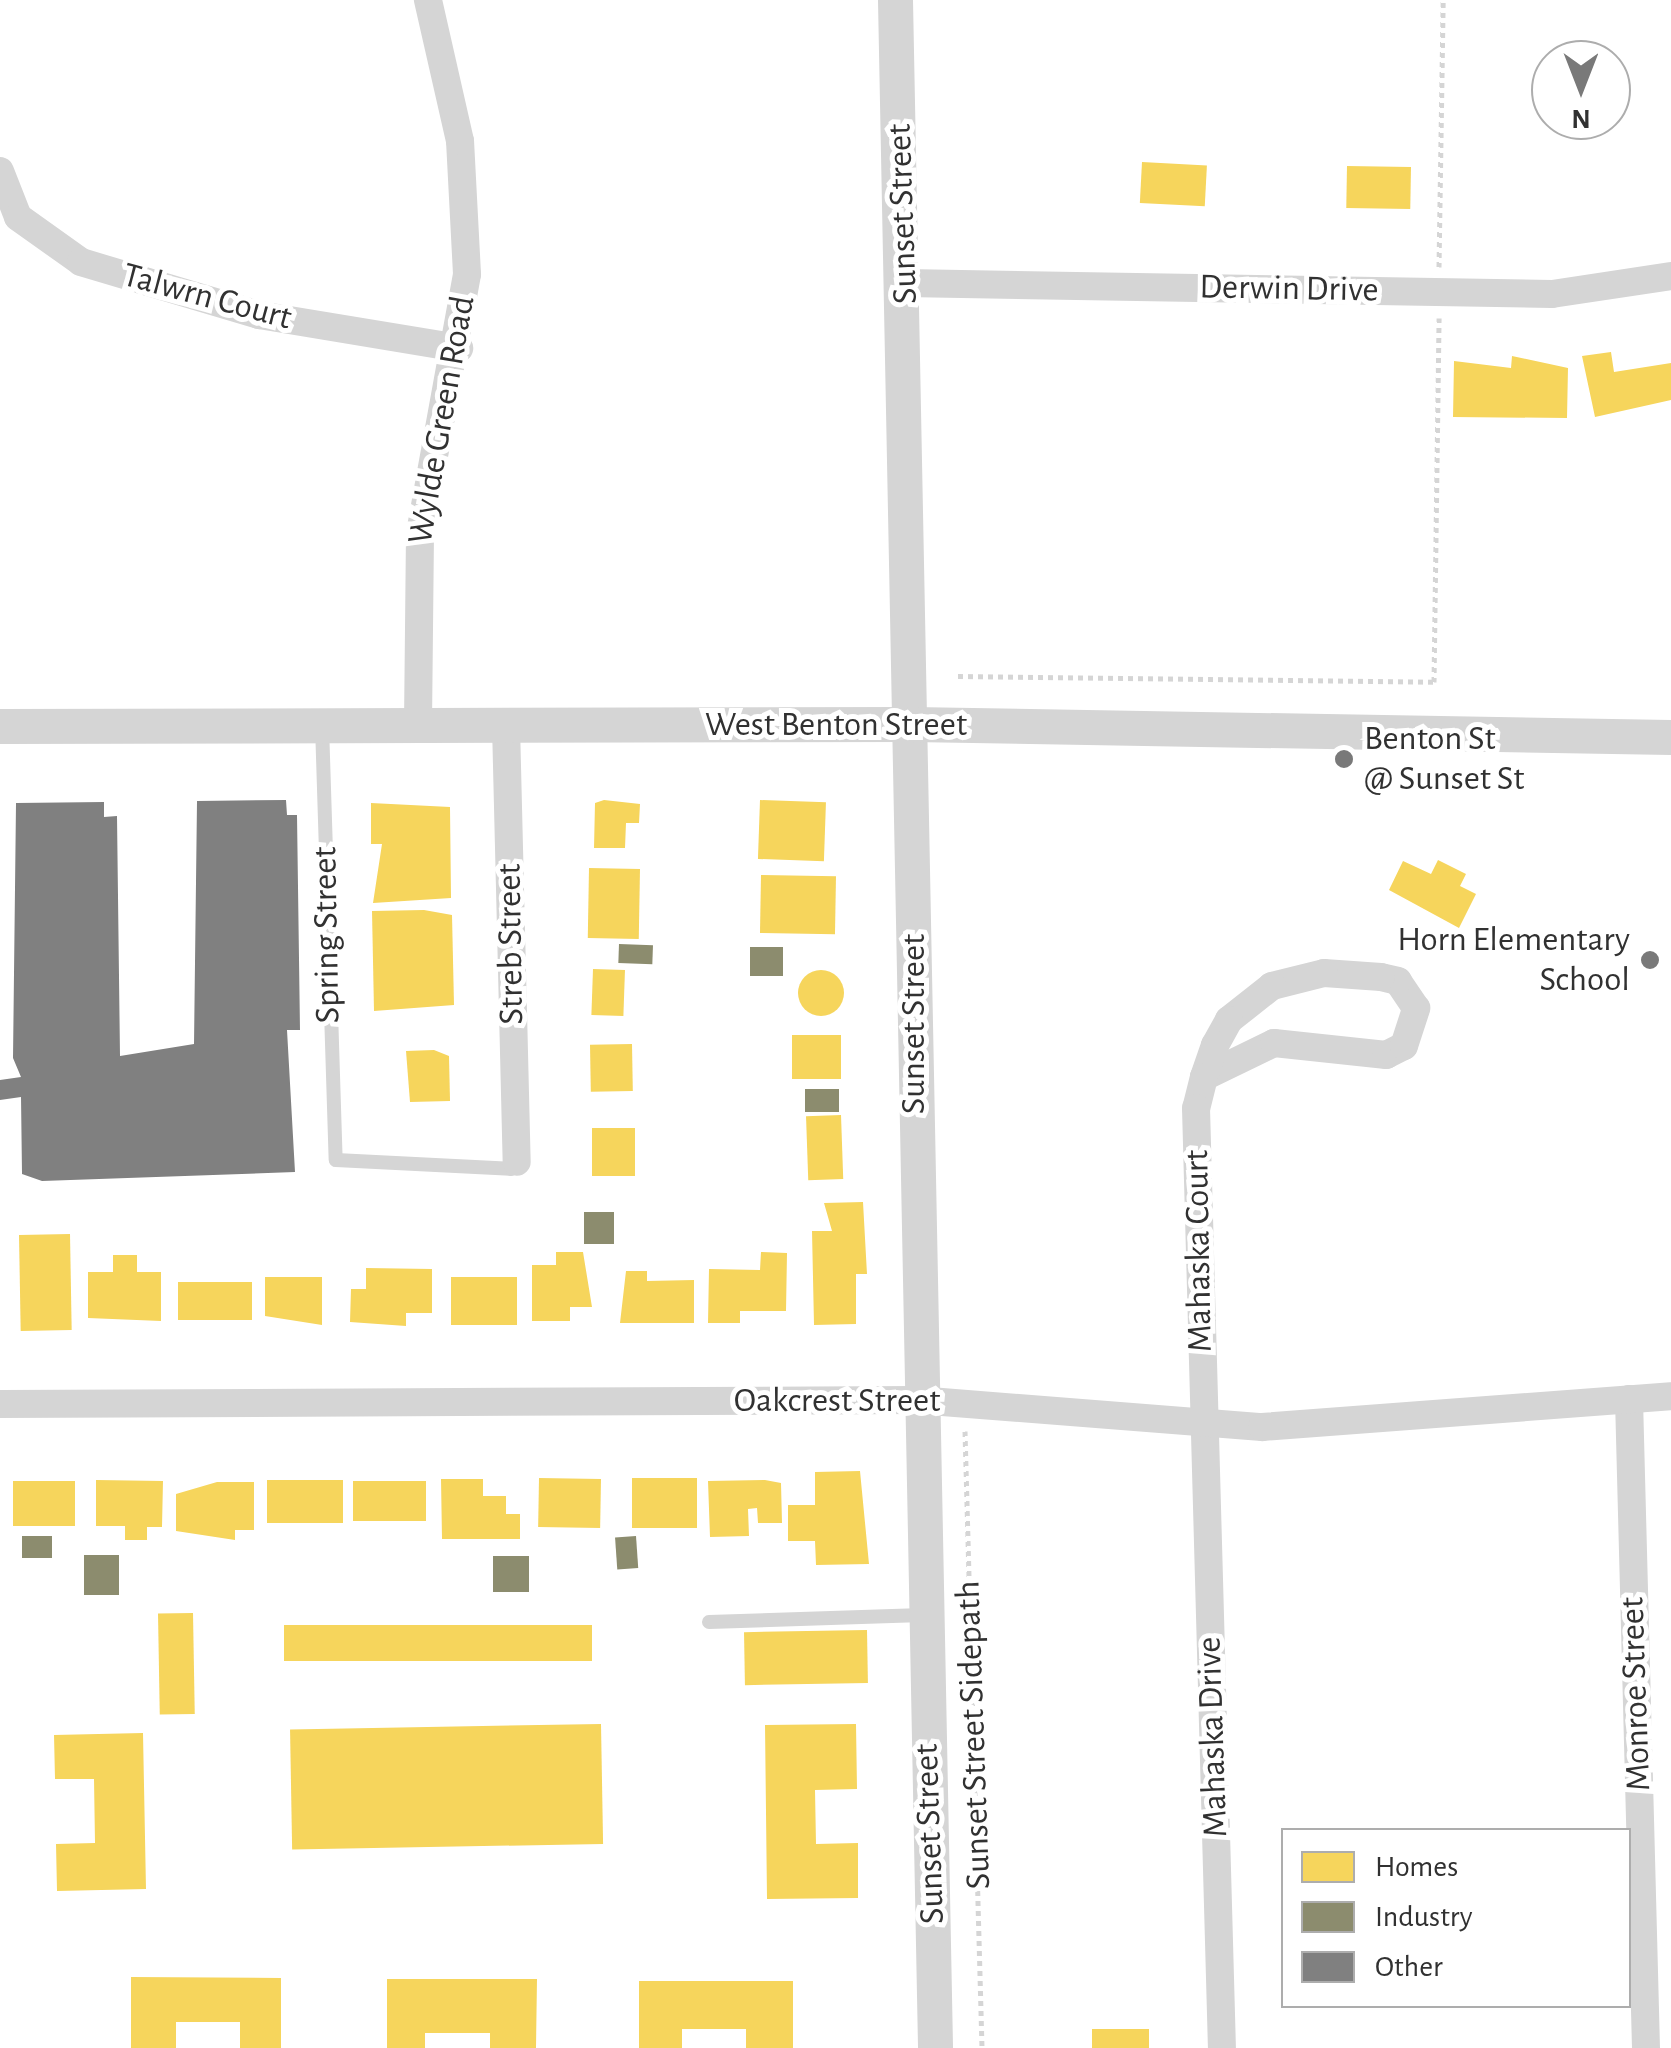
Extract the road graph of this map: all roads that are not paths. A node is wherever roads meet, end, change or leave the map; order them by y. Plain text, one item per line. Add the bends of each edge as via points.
1 (428, 0) edge
2 (895, 0) edge
3 (0, 171) edge
4 (1671, 276) edge
5 (906, 283) junction
6 (460, 348) junction
7 (322, 724) junction
8 (418, 724) junction
9 (912, 724) junction
10 (506, 725) junction
11 (0, 726) edge
12 (1671, 737) edge
13 (1204, 1077) junction
14 (517, 1162) joint
15 (1671, 1396) edge
16 (1628, 1399) junction
17 (917, 1400) junction
18 (0, 1404) edge
19 (1204, 1425) junction
20 (924, 1615) junction
21 (709, 1622) dead end
22 (935, 2048) edge
23 (1222, 2048) edge
24 (1646, 2048) edge

1 - 6 street, Wylde Green Road via 466,196
2 - 5 street, Sunset Street
3 - 6 street, Talwrn Court via 18,216 81,262 259,315
4 - 5 street, Derwin Drive via 1582,294
5 - 9 street, Sunset Street
6 - 8 street, Wylde Green Road via 420,532
7 - 8 street, West Benton Street
7 - 11 street, West Benton Street
7 - 14 lane, Spring Street via 332,1146 346,1165
8 - 10 street, West Benton Street
9 - 10 street, West Benton Street
9 - 12 street, West Benton Street
9 - 17 street, Sunset Street
10 - 14 street, Streb Street
13 - 13 street, Mahaska Court via 1274,1044 1386,1055 1404,1046 1416,1008 1398,982 1298,977 1229,1020
13 - 19 street, Mahaska Court via 1196,1141
15 - 16 street, Oakcrest Street
16 - 19 street, Oakcrest Street via 1319,1426
16 - 24 street, Monroe Street
17 - 18 street, Oakcrest Street
17 - 19 street, Oakcrest Street
17 - 20 street, Sunset Street
19 - 23 street, Mahaska Drive
20 - 21 lane
20 - 22 street, Sunset Street

